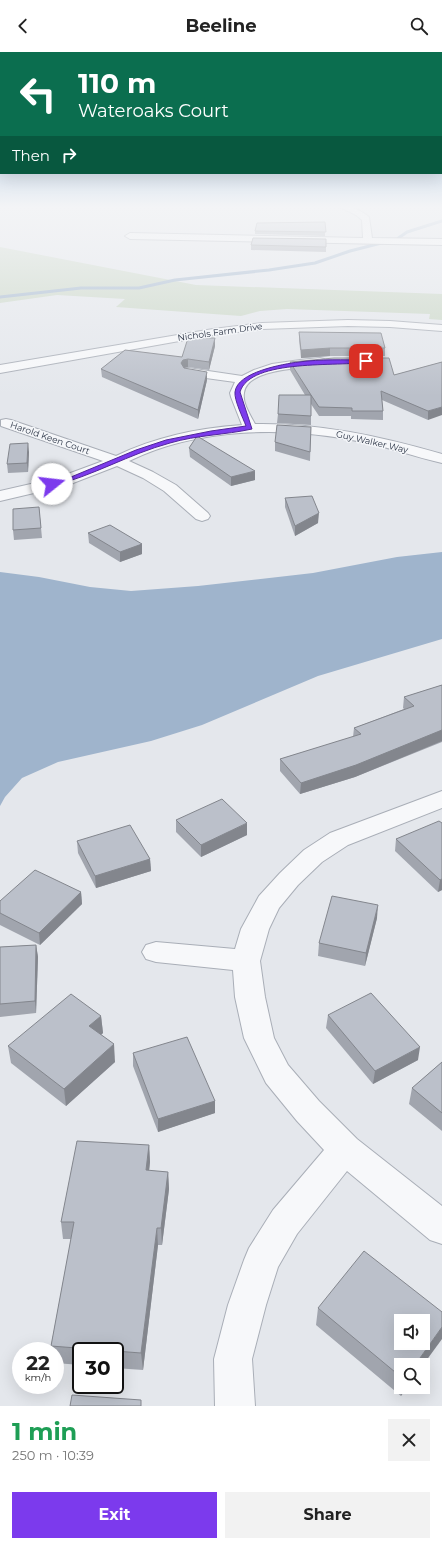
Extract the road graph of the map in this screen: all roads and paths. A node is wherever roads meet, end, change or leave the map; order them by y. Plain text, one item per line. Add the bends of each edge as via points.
1 (442, 328) edge
2 (334, 362) edge
3 (0, 369) edge
4 (188, 372) edge
5 (245, 380) junction
6 (6, 423) dead end
7 (250, 428) junction
8 (440, 444) dead end
9 (424, 454) junction
10 (442, 459) edge
11 (116, 462) junction
12 (0, 496) edge
13 (202, 516) dead end
14 (442, 799) edge
15 (156, 952) dead end
16 (246, 961) junction
17 (345, 1149) junction
18 (442, 1228) edge
19 (235, 1406) edge

1 - 3 street, Nichols Farm Drive via 348,323 262,326 206,333
2 - 5 street via 290,364 259,372
4 - 5 street
5 - 7 street via 239,387 238,397
6 - 11 street, Harold Keen Court
7 - 9 street, Guy Walker Way via 350,435
7 - 11 street, Guy Walker Way via 211,432 169,441 138,451
8 - 9 street
9 - 10 street, Guy Walker Way
11 - 12 street, Guy Walker Way via 41,488
11 - 13 street, Harold Keen Court via 148,475 170,488
14 - 16 street via 339,839 313,856 268,904 255,929
15 - 16 street
16 - 17 street via 250,997 259,1038 277,1074
17 - 18 street
17 - 19 street via 285,1222 262,1260 233,1359

